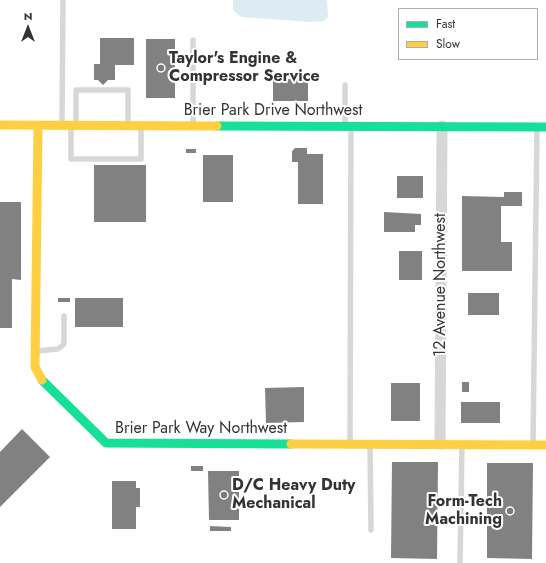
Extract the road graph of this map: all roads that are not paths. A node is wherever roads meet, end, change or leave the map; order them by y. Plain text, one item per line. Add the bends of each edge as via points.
1 (63, 0) edge
2 (194, 40) dead end
3 (345, 85) dead end
4 (0, 125) edge
5 (38, 125) junction
6 (70, 125) junction
7 (128, 125) junction
8 (141, 125) junction
9 (193, 125) junction
10 (348, 126) junction
11 (442, 126) junction
12 (541, 127) edge
13 (64, 316) dead end
14 (36, 351) junction
15 (350, 444) junction
16 (370, 444) junction
17 (440, 444) junction
18 (462, 445) junction
19 (533, 445) junction
20 (546, 445) edge
21 (371, 530) dead end
22 (460, 563) edge

1 - 6 lane
2 - 9 lane
3 - 10 lane
4 - 5 street, Brier Park Drive Northwest
5 - 6 street, Brier Park Drive Northwest
5 - 14 street, Brier Park Way Northwest
6 - 7 street, Brier Park Drive Northwest
6 - 7 lane via 76,90 128,90
6 - 8 lane via 71,159 141,159
7 - 8 street, Brier Park Drive Northwest
8 - 9 street, Brier Park Drive Northwest
9 - 10 street, Brier Park Drive Northwest
10 - 11 street, Brier Park Drive Northwest
10 - 15 lane
11 - 12 street, Brier Park Drive Northwest
11 - 17 street, 12 Avenue Northwest
12 - 19 lane
13 - 14 lane via 64,344 58,349
14 - 15 street, Brier Park Way Northwest via 35,367 42,382 106,443
15 - 16 street, Brier Park Way Northwest
16 - 17 street, Brier Park Way Northwest
16 - 21 lane
17 - 18 street, Brier Park Way Northwest
18 - 19 street, Brier Park Way Northwest
18 - 22 lane
19 - 20 street, Brier Park Way Northwest

